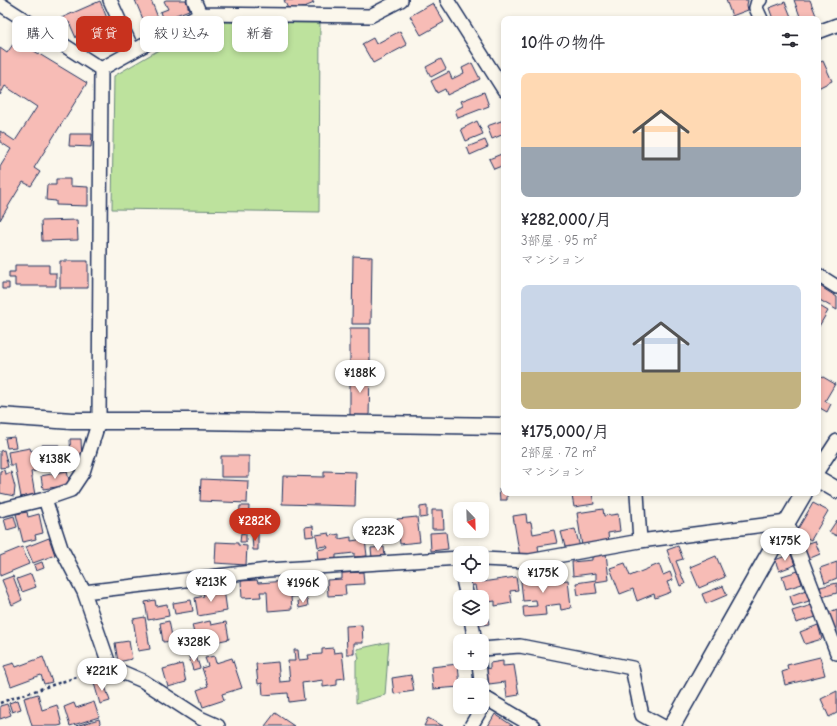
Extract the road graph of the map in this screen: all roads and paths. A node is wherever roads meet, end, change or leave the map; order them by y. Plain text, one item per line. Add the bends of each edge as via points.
1 (110, 0) edge
2 (194, 0) edge
3 (401, 0) edge
4 (760, 0) edge
5 (451, 1) edge
6 (0, 4) edge
7 (200, 14) junction
8 (760, 16) edge
9 (837, 25) edge
10 (821, 31) edge
11 (133, 51) junction
12 (101, 69) junction
13 (501, 85) edge
14 (821, 277) edge
15 (837, 287) edge
16 (0, 416) edge
17 (99, 421) junction
18 (501, 426) edge
19 (837, 441) edge
20 (821, 465) edge
21 (821, 480) edge
22 (837, 490) edge
23 (637, 496) edge
24 (802, 496) edge
25 (45, 500) junction
26 (0, 510) edge
27 (787, 522) junction
28 (640, 541) junction
29 (453, 559) edge
30 (489, 559) edge
31 (84, 592) junction
32 (489, 648) edge
33 (837, 654) edge
34 (110, 666) junction
35 (0, 703) edge
36 (198, 722) edge
37 (218, 726) edge
38 (471, 726) edge
39 (533, 726) edge
40 (662, 726) edge
41 (672, 726) edge

1 - 11 street
2 - 7 street
3 - 7 street via 370,16
4 - 8 street via 756,8
5 - 13 street
6 - 12 street
7 - 11 street
9 - 10 street
11 - 12 street
12 - 17 street
14 - 15 street
16 - 17 street
17 - 18 street
17 - 25 street via 83,472 71,490
19 - 20 street
21 - 22 street
23 - 28 street
24 - 27 street
25 - 26 street
25 - 31 street via 61,548
27 - 28 street
27 - 33 street
27 - 41 street
28 - 30 street via 529,561
29 - 31 street via 268,570
31 - 34 street
32 - 40 street via 520,646 632,668 642,715
34 - 35 path
34 - 36 street via 144,681
36 - 37 street
38 - 39 street via 487,699

